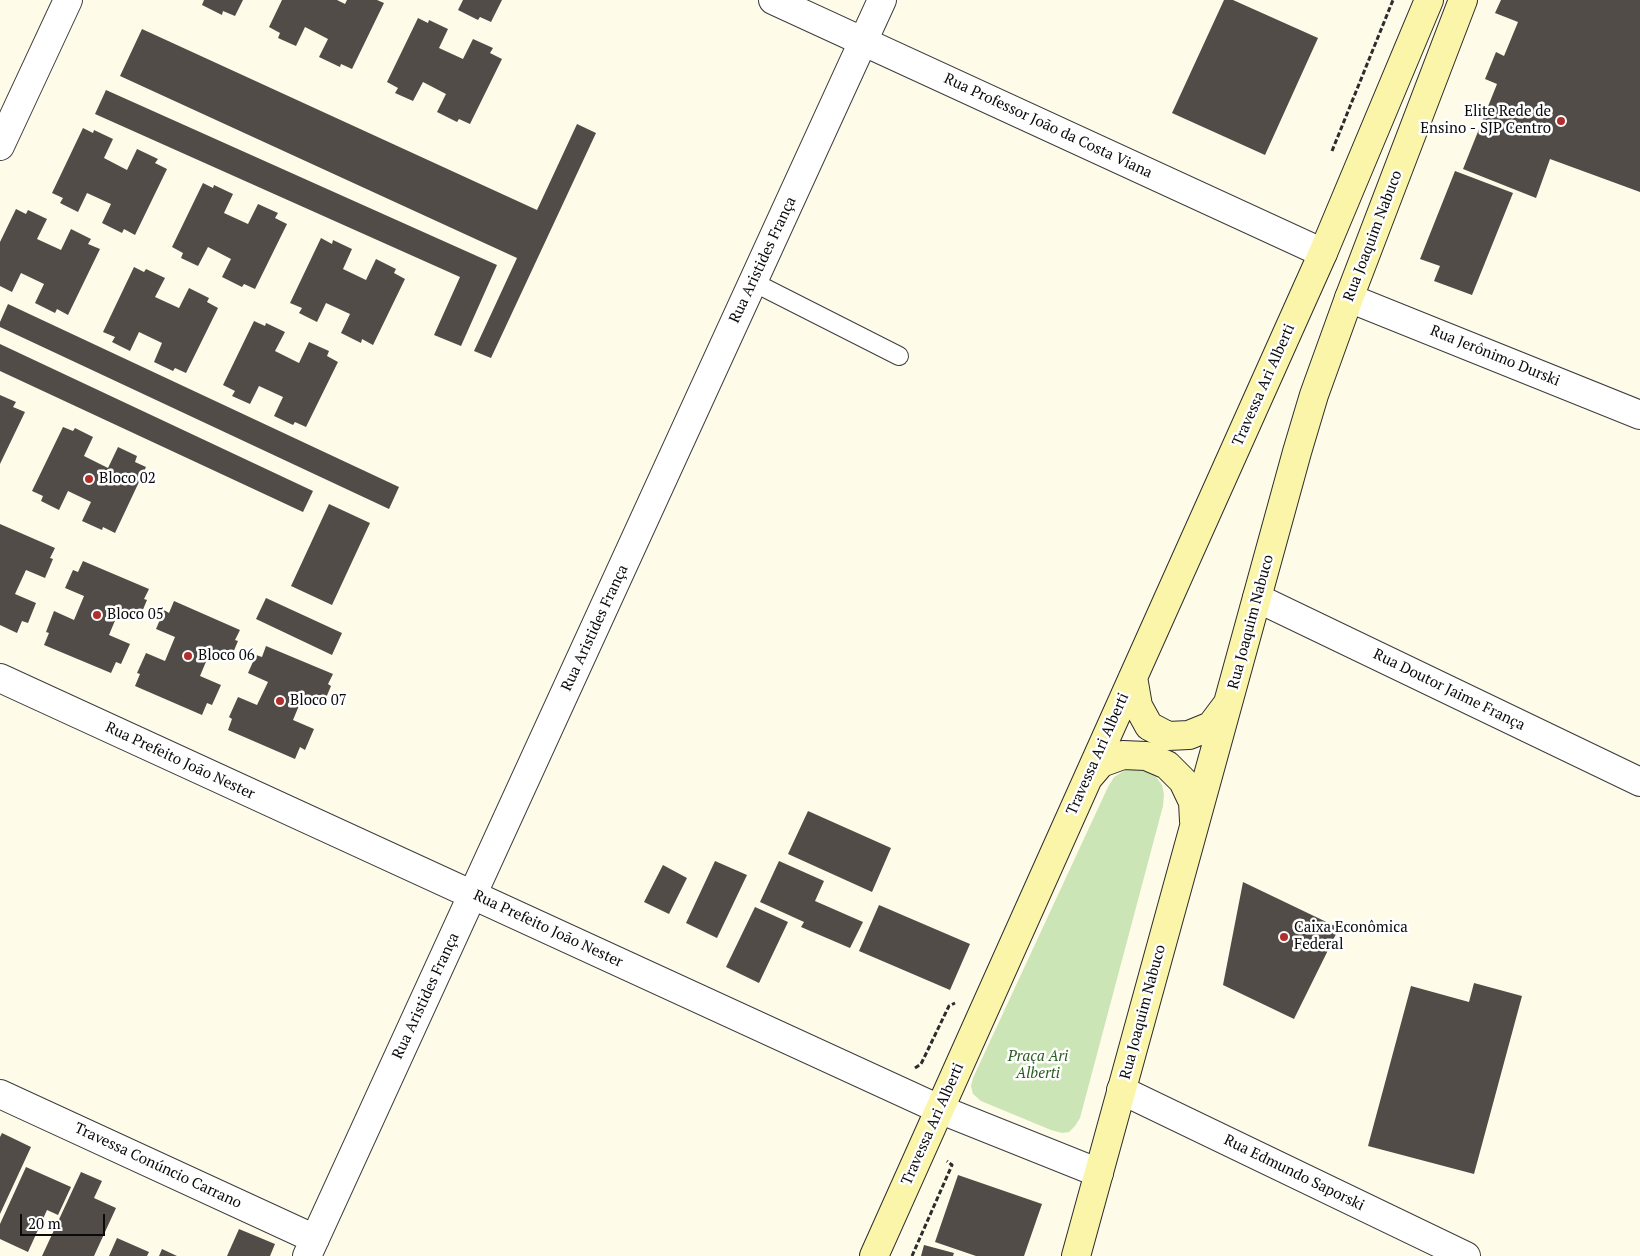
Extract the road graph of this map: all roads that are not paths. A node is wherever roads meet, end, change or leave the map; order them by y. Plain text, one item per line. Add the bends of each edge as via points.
1 (68, 0) edge
2 (773, 0) edge
3 (882, 0) edge
4 (1429, 0) edge
5 (1463, 0) edge
6 (863, 42) junction
7 (0, 146) edge
8 (1323, 252) junction
9 (753, 282) junction
10 (1349, 298) junction
11 (899, 356) dead end
12 (1640, 415) edge
13 (1257, 598) junction
14 (1133, 677) junction
15 (0, 678) edge
16 (1229, 702) junction
17 (1087, 779) junction
18 (1640, 782) edge
19 (1195, 825) junction
20 (473, 895) junction
21 (1122, 1090) junction
22 (0, 1094) edge
23 (939, 1109) junction
24 (1099, 1173) junction
25 (311, 1247) edge
26 (874, 1256) edge
27 (1076, 1256) edge
28 (1466, 1256) edge

1 - 7 street
2 - 6 street, Rua Professor João da Costa Viana
3 - 6 street, Rua Aristides França
4 - 8 main road
5 - 10 main road, Rua Joaquim Nabuco
6 - 8 street, Rua Professor João da Costa Viana
6 - 9 street, Rua Aristides França
8 - 14 main road, Travessa Ari Alberti
9 - 11 lane
9 - 20 street, Rua Aristides França
10 - 12 street, Rua Jerônimo Durski
10 - 13 main road, Rua Joaquim Nabuco via 1314,395
13 - 16 main road, Rua Joaquim Nabuco
13 - 18 street, Rua Doutor Jaime França
14 - 16 main road via 1138,706 1149,726 1168,736 1190,735 1211,726
14 - 17 main road, Travessa Ari Alberti
15 - 20 street, Rua Prefeito João Nester
16 - 19 main road, Rua Joaquim Nabuco
17 - 19 main road via 1101,763 1123,755 1146,756 1167,765 1183,781 1193,802
17 - 23 main road, Travessa Ari Alberti
19 - 21 main road, Rua Joaquim Nabuco
20 - 23 street, Rua Prefeito João Nester
20 - 25 street, Rua Aristides França
21 - 24 main road, Rua Joaquim Nabuco
21 - 28 street, Rua Edmundo Saporski
22 - 25 street, Travessa Conúncio Carrano
23 - 24 street, Rua Prefeito João Nester
23 - 26 main road, Travessa Ari Alberti
24 - 27 main road, Rua Joaquim Nabuco

